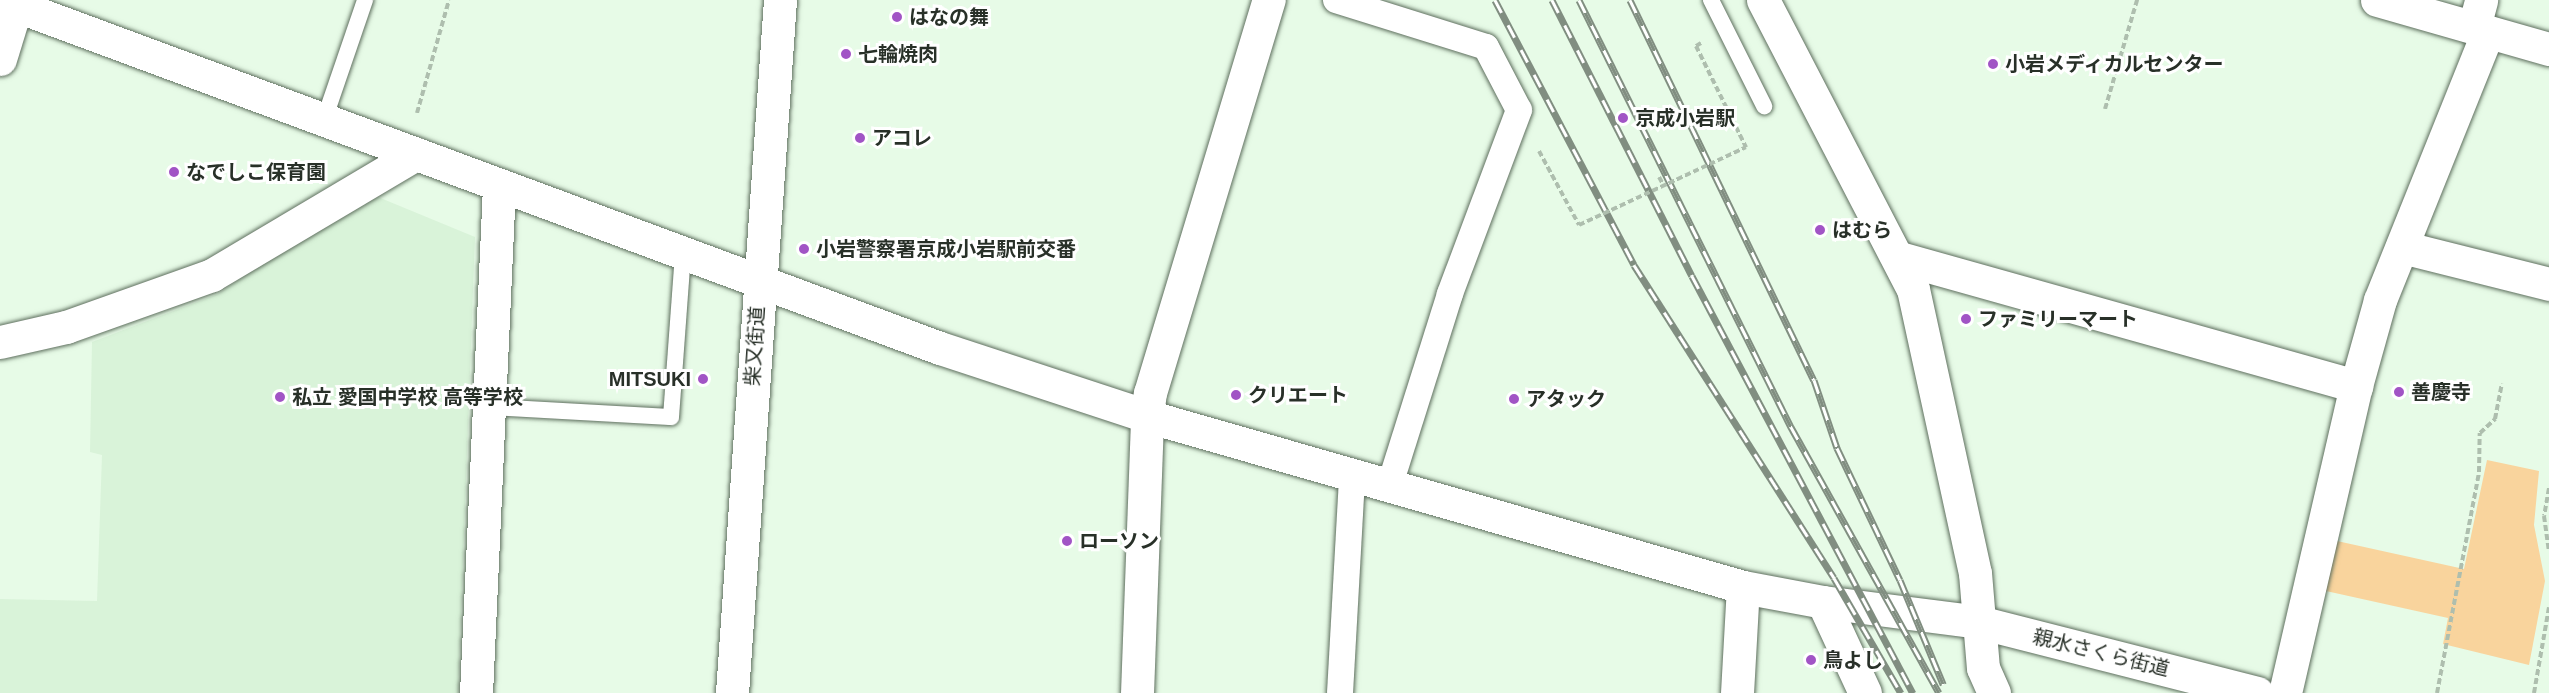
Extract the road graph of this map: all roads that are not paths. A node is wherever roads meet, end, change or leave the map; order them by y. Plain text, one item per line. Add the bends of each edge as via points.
1 (365, 0) edge
2 (780, 0) edge
3 (1269, 0) edge
4 (1336, 0) edge
5 (1711, 0) edge
6 (1763, 0) edge
7 (2377, 0) edge
8 (12, 2) edge
9 (2481, 20) edge
10 (2549, 49) edge
11 (0, 59) edge
12 (1764, 106) dead end
13 (324, 120) junction
14 (416, 154) junction
15 (499, 186) junction
16 (2402, 247) junction
17 (683, 254) junction
18 (1900, 258) junction
19 (760, 282) junction
20 (2549, 284) edge
21 (0, 342) edge
22 (2356, 386) junction
23 (490, 407) junction
24 (1147, 416) junction
25 (1352, 478) junction
26 (1389, 488) junction
27 (1743, 586) junction
28 (1823, 602) junction
29 (1979, 622) junction
30 (476, 693) edge
31 (732, 693) edge
32 (1137, 693) edge
33 (1340, 693) edge
34 (1737, 693) edge
35 (1865, 693) edge
36 (1994, 693) edge
37 (2257, 693) edge
38 (2285, 693) edge

1 - 13 lane
2 - 19 street, 柴又街道
3 - 24 street via 1150,393
4 - 26 street via 1486,47 1519,110 1450,294
5 - 12 lane
6 - 18 street
7 - 9 street
8 - 11 street
8 - 13 street, 親水さくら街道
9 - 10 street
9 - 16 street
13 - 14 street, 親水さくら街道
14 - 15 street, 親水さくら街道
14 - 21 street via 212,275 66,327
15 - 17 street, 親水さくら街道
15 - 23 street
16 - 20 street
16 - 22 street via 2380,300
17 - 19 street, 親水さくら街道
17 - 23 lane via 671,417
18 - 22 street
18 - 29 street via 1913,289 1975,573
19 - 24 street, 親水さくら街道 via 940,348
19 - 31 street, 柴又街道
22 - 38 street
23 - 30 street
24 - 25 street, 親水さくら街道
24 - 32 street
25 - 26 street, 親水さくら街道
25 - 33 street
26 - 27 street, 親水さくら街道
27 - 28 street, 親水さくら街道
27 - 34 street
28 - 29 street, 親水さくら街道
28 - 35 street
29 - 36 street via 1983,668
29 - 37 street, 親水さくら街道

